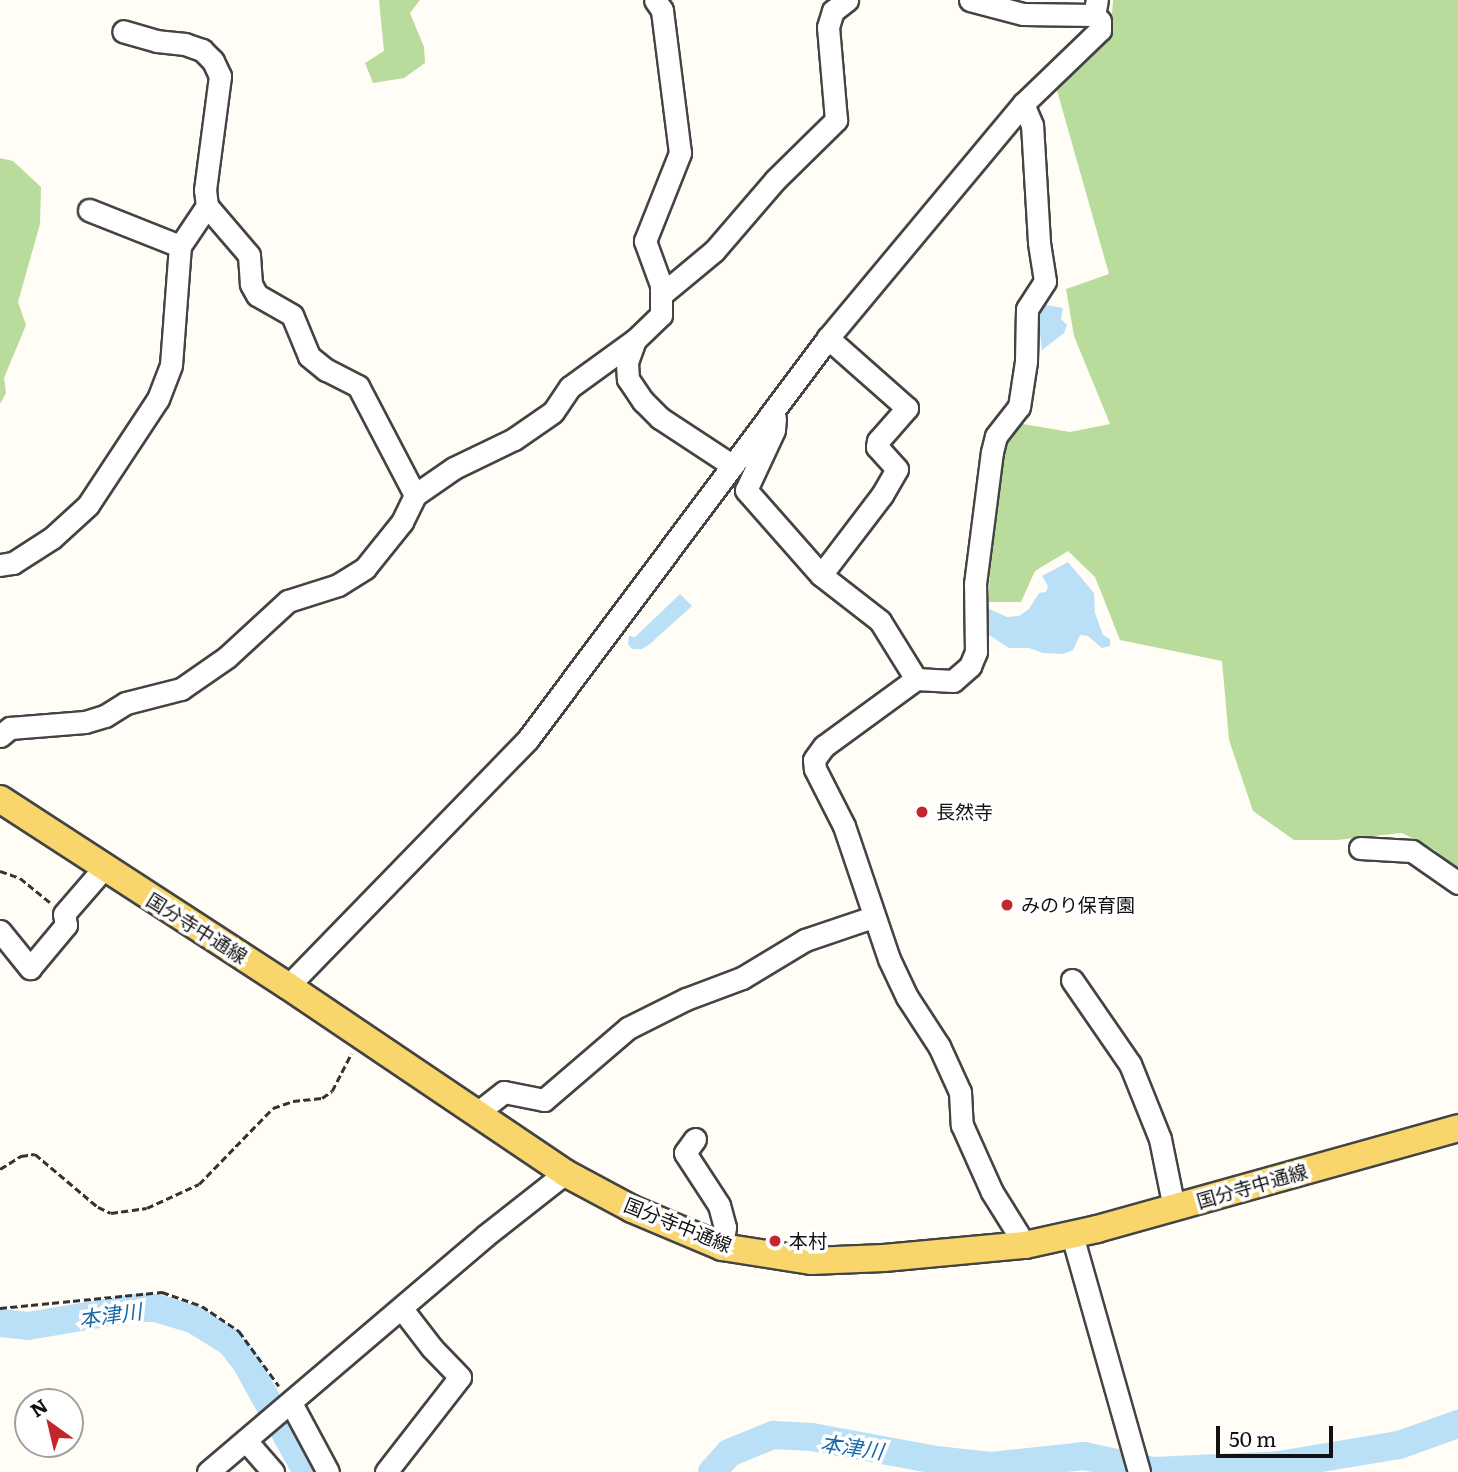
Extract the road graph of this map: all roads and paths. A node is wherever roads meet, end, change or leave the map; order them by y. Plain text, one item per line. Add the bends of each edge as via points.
1 (654, 0) edge
2 (847, 0) edge
3 (970, 0) edge
4 (1095, 8) edge
5 (123, 31) dead end
6 (1023, 104) junction
7 (207, 206) junction
8 (89, 210) dead end
9 (180, 246) junction
10 (661, 295) junction
11 (828, 338) junction
12 (635, 340) junction
13 (776, 408) junction
14 (733, 466) junction
15 (415, 495) junction
16 (0, 565) edge
17 (821, 575) junction
18 (916, 679) junction
19 (3, 725) edge
20 (0, 799) edge
21 (1360, 848) dead end
22 (103, 869) junction
23 (0, 871) edge
24 (1458, 883) edge
25 (64, 914) junction
26 (873, 917) junction
27 (0, 931) edge
28 (1072, 981) dead end
29 (288, 986) junction
30 (362, 1036) junction
31 (477, 1113) junction
32 (1458, 1128) edge
33 (695, 1139) dead end
34 (0, 1169) edge
35 (565, 1172) junction
36 (1174, 1208) junction
37 (1072, 1236) junction
38 (1025, 1245) junction
39 (722, 1247) junction
40 (0, 1308) edge
41 (402, 1309) junction
42 (288, 1406) junction
43 (247, 1442) junction
44 (208, 1472) edge
45 (273, 1472) edge
46 (328, 1472) edge
47 (386, 1472) edge
48 (1139, 1472) edge

1 - 10 street via 662,10 680,153 645,241 662,285
2 - 10 street via 833,11 828,27 836,120 713,251
3 - 4 street via 1023,14
4 - 6 street via 1100,30
5 - 7 street via 185,44 202,50 213,61 220,76 205,190
6 - 11 street
6 - 18 street via 1032,125 1045,281 1027,309 1019,407 996,436 992,452 975,584 976,652 970,666 953,681
7 - 9 street
7 - 15 street via 249,255 251,284 257,295 292,315 309,356 358,386
8 - 9 street
9 - 16 street via 171,365 158,399 88,505 52,538 13,563
10 - 12 street via 660,315
11 - 13 street
11 - 17 street via 907,408 877,447 897,469
12 - 14 street via 627,362 628,379 643,401 660,418
12 - 15 street via 570,387 553,412
13 - 14 street
13 - 17 street via 774,430 746,490
14 - 29 street via 528,739
15 - 19 street via 391,538 365,568 338,586 288,601 227,657 180,689 126,703 85,722
17 - 18 street via 880,621
18 - 26 street via 824,746 814,760 814,769 844,826
20 - 22 main road, 国分寺中通線
21 - 24 street via 1412,851
22 - 25 street
22 - 29 main road, 国分寺中通線
23 - 25 path via 20,878
25 - 27 street via 66,925 30,968
26 - 31 street via 804,940 742,978 628,1028 544,1100 504,1092
26 - 38 street via 907,998 939,1046 960,1092 962,1125 992,1192
28 - 36 street via 1130,1064 1160,1139
29 - 30 main road, 国分寺中通線
30 - 31 main road, 国分寺中通線
30 - 34 path via 332,1091 322,1098 273,1108 199,1184 148,1208 111,1213 98,1207 35,1154 21,1156
31 - 35 main road, 国分寺中通線
32 - 36 main road, 国分寺中通線
33 - 39 street via 685,1153 719,1205
35 - 39 main road, 国分寺中通線 via 632,1209
35 - 41 street
36 - 37 main road, 国分寺中通線
37 - 38 main road, 国分寺中通線
37 - 48 street
38 - 39 main road, 国分寺中通線 via 811,1261
40 - 42 path via 162,1292 181,1298 239,1331
41 - 42 street
41 - 47 street via 460,1377
42 - 43 street
42 - 46 street
43 - 44 street
43 - 45 street

